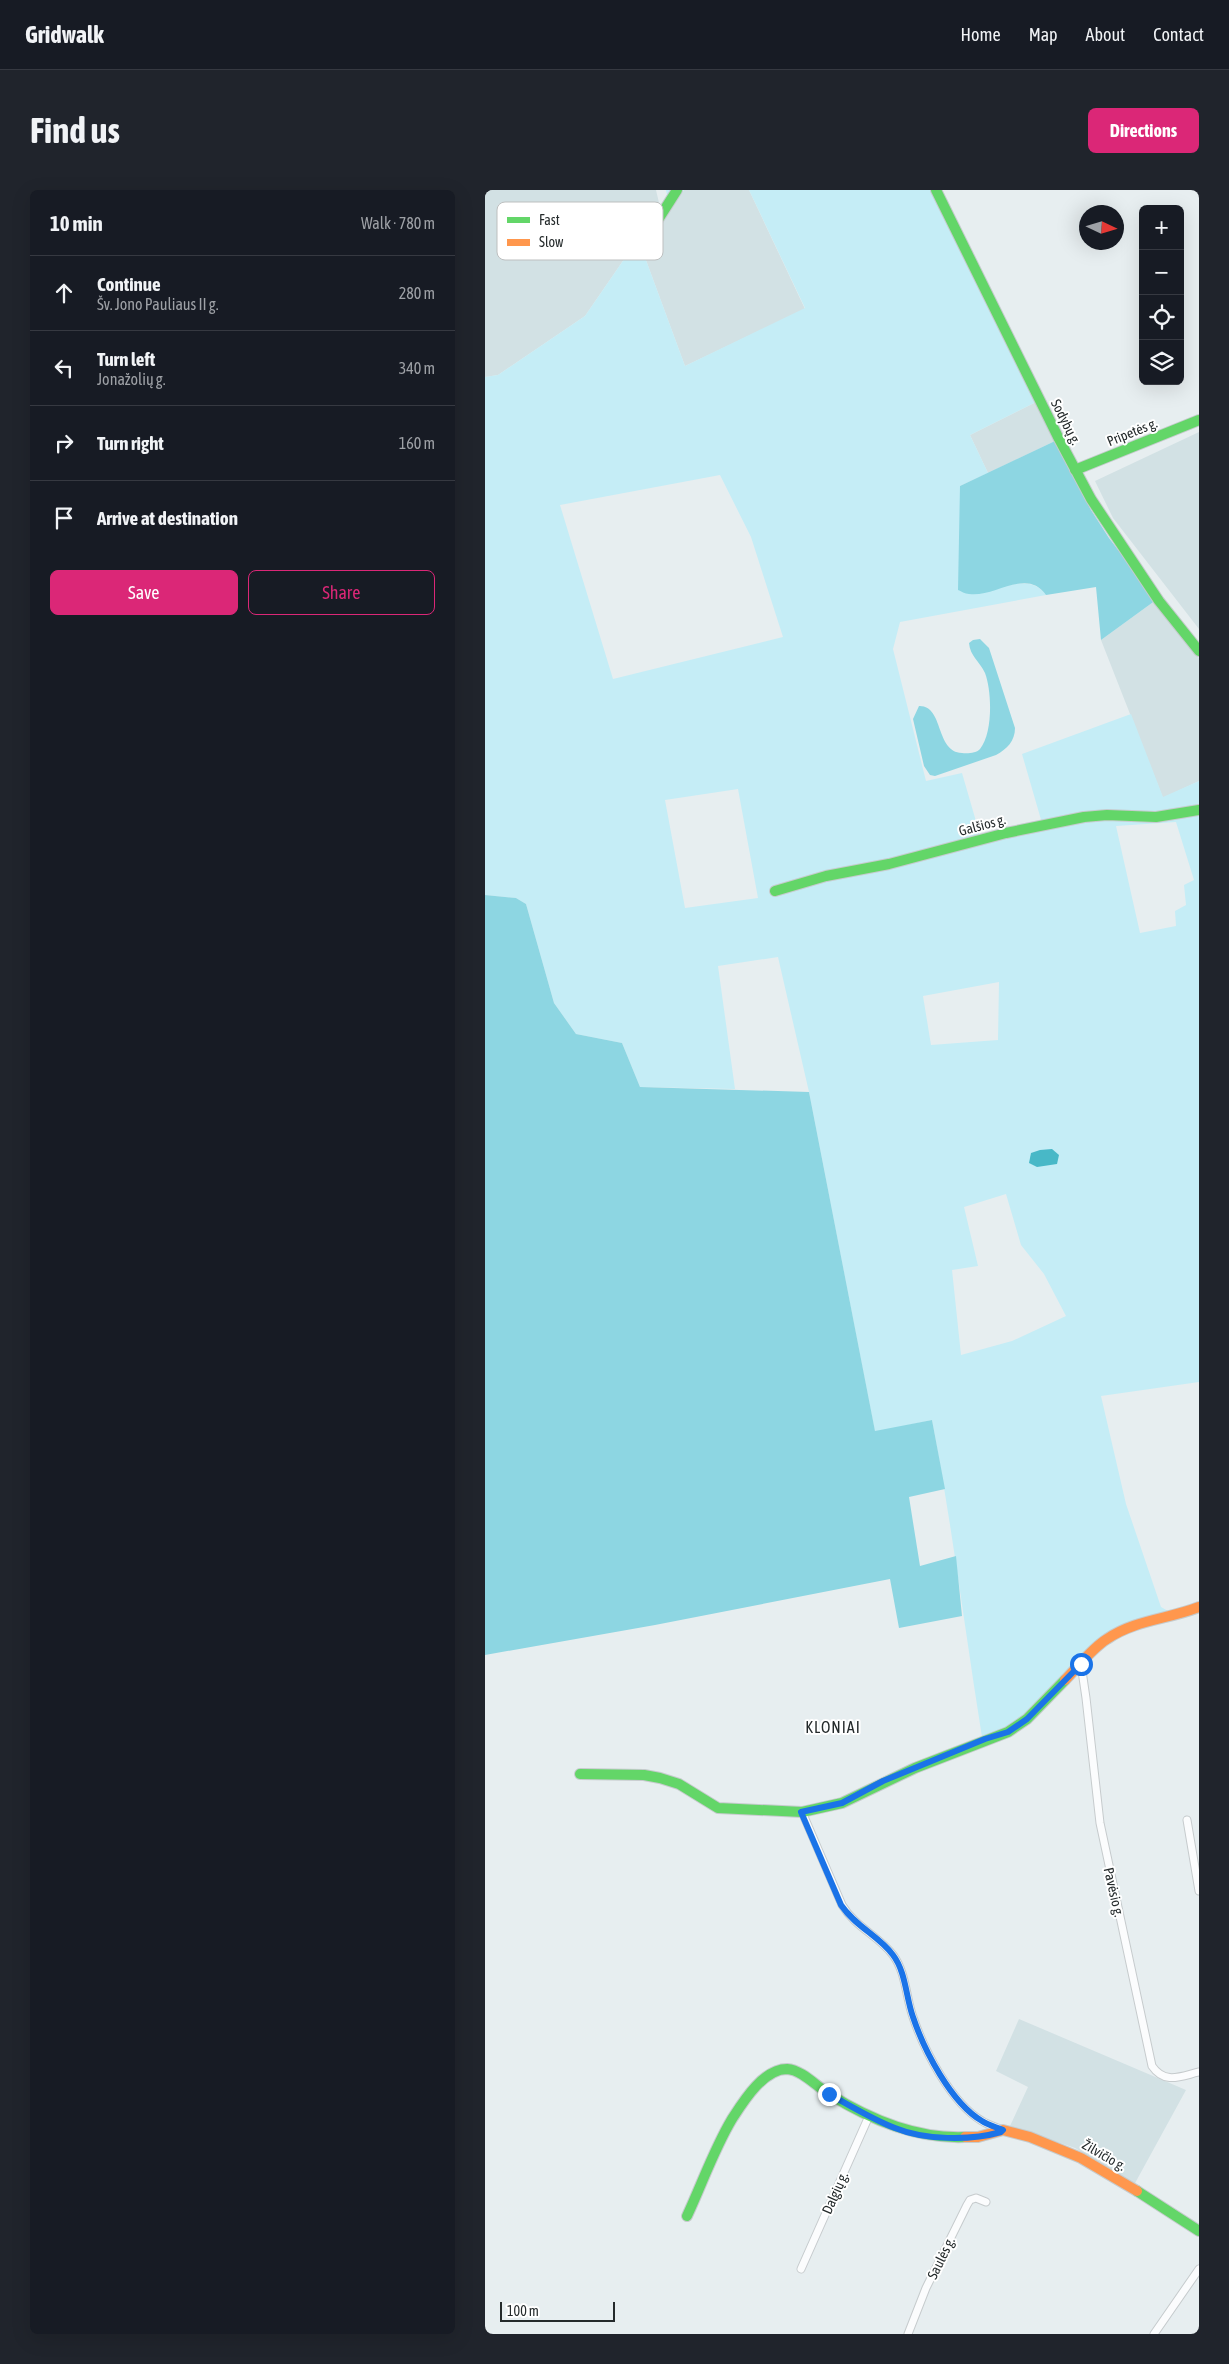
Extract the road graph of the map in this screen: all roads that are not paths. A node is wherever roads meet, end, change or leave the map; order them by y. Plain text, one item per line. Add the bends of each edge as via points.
1 (677, 190) edge
2 (937, 190) edge
3 (663, 212) edge
4 (1199, 420) edge
5 (1075, 470) junction
6 (1199, 651) edge
7 (1199, 810) edge
8 (775, 891) dead end
9 (1199, 1607) edge
10 (1081, 1664) junction
11 (580, 1774) dead end
12 (801, 1812) junction
13 (1187, 1820) dead end
14 (1199, 1891) edge
15 (1199, 2072) edge
16 (869, 2116) junction
17 (1003, 2130) junction
18 (986, 2202) dead end
19 (687, 2216) dead end
20 (1199, 2231) edge
21 (801, 2269) dead end
22 (1199, 2269) edge
23 (908, 2334) edge
24 (1154, 2334) edge

1 - 3 street
2 - 5 street, Sodybų g.
4 - 5 street, Pripetės g.
5 - 6 street, Sodybų g. via 1159,601
7 - 8 street, Galšios g. via 1156,817 1084,817 1006,833 889,864 825,876
9 - 10 street via 1179,1616 1118,1632 1100,1644
10 - 12 street via 1027,1719 1008,1732 883,1781 842,1803
10 - 15 street, Pavėsio g. via 1100,1823 1152,2066 1167,2078
11 - 12 street via 660,1778 679,1784 719,1808
12 - 17 street via 848,1916 893,1954 913,2018 936,2067 963,2106 982,2121
13 - 14 street
16 - 17 street via 907,2132 971,2139
16 - 19 street via 797,2072 782,2069 774,2072 751,2092 735,2113
16 - 21 street, Dalgių g.
17 - 20 street, Žilvičio g. via 1040,2140 1101,2167
18 - 23 street, Saulės g. via 976,2198 967,2205 926,2288
22 - 24 street

